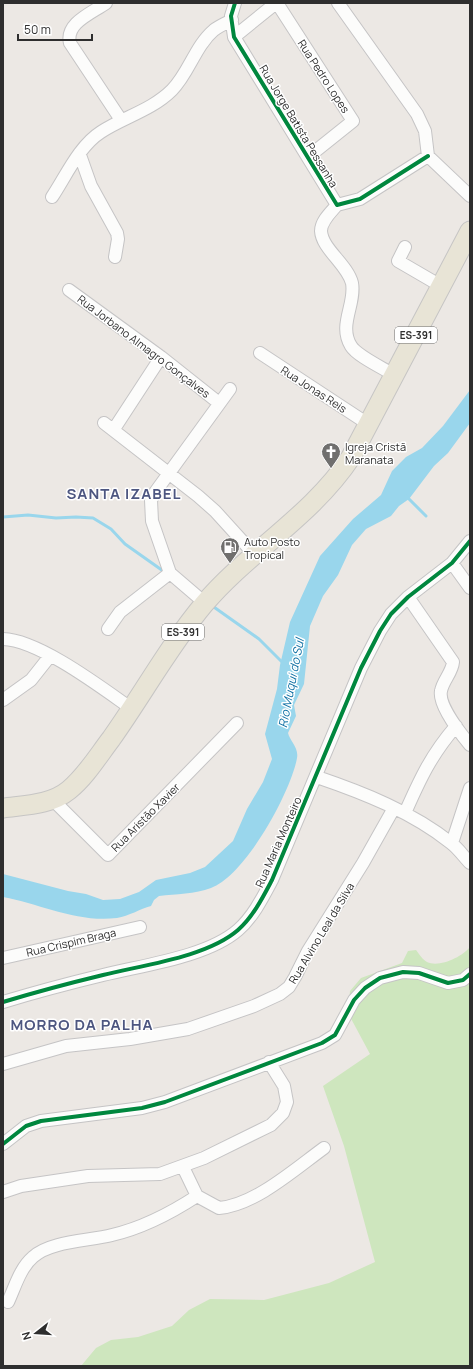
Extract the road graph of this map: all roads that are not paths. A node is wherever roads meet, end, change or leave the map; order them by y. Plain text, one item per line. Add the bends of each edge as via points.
1 (106, 3) edge
2 (234, 3) edge
3 (264, 3) edge
4 (277, 3) edge
5 (338, 3) edge
6 (259, 17) junction
7 (232, 20) junction
8 (234, 37) junction
9 (121, 120) junction
10 (80, 155) junction
11 (428, 156) junction
12 (308, 157) junction
13 (470, 196) edge
14 (52, 197) dead end
15 (337, 205) junction
16 (470, 231) edge
17 (405, 246) dead end
18 (115, 257) dead end
19 (441, 286) junction
20 (69, 290) dead end
21 (260, 353) dead end
22 (161, 357) junction
23 (394, 375) junction
24 (230, 389) dead end
25 (219, 403) junction
26 (104, 423) dead end
27 (114, 430) junction
28 (365, 431) junction
29 (169, 472) junction
30 (470, 541) edge
31 (255, 554) junction
32 (455, 560) junction
33 (170, 573) junction
34 (470, 588) edge
35 (408, 598) junction
36 (205, 603) junction
37 (108, 629) dead end
38 (3, 639) edge
39 (50, 656) junction
40 (3, 700) edge
41 (132, 709) junction
42 (237, 723) dead end
43 (456, 726) junction
44 (470, 745) edge
45 (317, 777) junction
46 (470, 788) edge
47 (53, 800) junction
48 (3, 808) edge
49 (400, 811) junction
50 (452, 843) junction
51 (470, 863) edge
52 (140, 927) dead end
53 (3, 958) edge
54 (470, 974) edge
55 (3, 1002) edge
56 (269, 1062) junction
57 (3, 1064) edge
58 (3, 1144) edge
59 (324, 1148) dead end
60 (183, 1166) junction
61 (3, 1192) edge
62 (197, 1196) junction
63 (8, 1302) dead end

1 - 9 street via 73,25 69,38
2 - 7 street, Rua Jorge Batista Pessanha
3 - 6 street
4 - 6 street
4 - 12 street, Rua Pedro Lopes via 353,121
5 - 11 street via 417,114 425,130
6 - 8 street
7 - 8 street, Rua Jorge Batista Pessanha
7 - 9 street via 214,30 206,38 182,78 171,91 158,102
8 - 12 street, Rua Jorge Batista Pessanha
9 - 10 street via 88,142
10 - 14 street
10 - 18 street via 91,186 118,233
11 - 13 street
11 - 15 street via 364,196
12 - 15 street, Rua Jorge Batista Pessanha
15 - 23 street via 321,228 324,241 351,281 352,295 346,331 350,344 353,349
16 - 19 main road, ES-391
17 - 19 street via 398,261
19 - 23 main road, ES-391
20 - 22 street, Rua Jorbano Almagro Gonçalves
21 - 28 street, Rua Jonas Reis
22 - 25 street, Rua Jorbano Almagro Gonçalves
22 - 27 street
23 - 28 main road, ES-391
24 - 25 street
25 - 29 street
26 - 27 street
27 - 29 street
28 - 31 main road, ES-391 via 341,473 323,493
29 - 31 street via 215,511
29 - 33 street via 151,500 150,509
30 - 32 street, Rua Maria Monteiro
31 - 36 main road, ES-391
32 - 34 street
32 - 35 street, Rua Maria Monteiro
33 - 36 street
33 - 37 street via 120,612
35 - 43 street via 453,662 453,668 440,691 440,698
35 - 45 street, Rua Maria Monteiro via 391,614 361,668
36 - 41 main road, ES-391
38 - 39 street via 20,642
39 - 40 street via 31,680
39 - 41 street
41 - 47 main road, ES-391 via 81,778
42 - 47 street, Rua Aristão Xavier via 108,855
43 - 44 street
43 - 49 street, Rua Alvino Leal da Silva via 438,747
45 - 49 street via 354,789
45 - 55 street, Rua Maria Monteiro via 272,880 261,901 239,930 208,948
46 - 50 street
47 - 48 main road, ES-391
49 - 50 street
49 - 57 street, Rua Alvino Leal da Silva via 308,951 289,987 280,994 188,1029 66,1046
50 - 51 street
52 - 53 street, Rua Crispim Braga
54 - 56 street via 463,980 448,983 419,973 403,972 380,978 365,988 354,1000 335,1035 322,1043
56 - 58 street via 165,1102 142,1108 41,1121 26,1126
56 - 60 street via 284,1086 287,1102 282,1113 271,1125
59 - 62 street via 273,1185 243,1202 219,1208
60 - 61 street via 160,1174 88,1176 21,1186
60 - 62 street
62 - 63 street via 142,1226 47,1248 33,1257 24,1268

